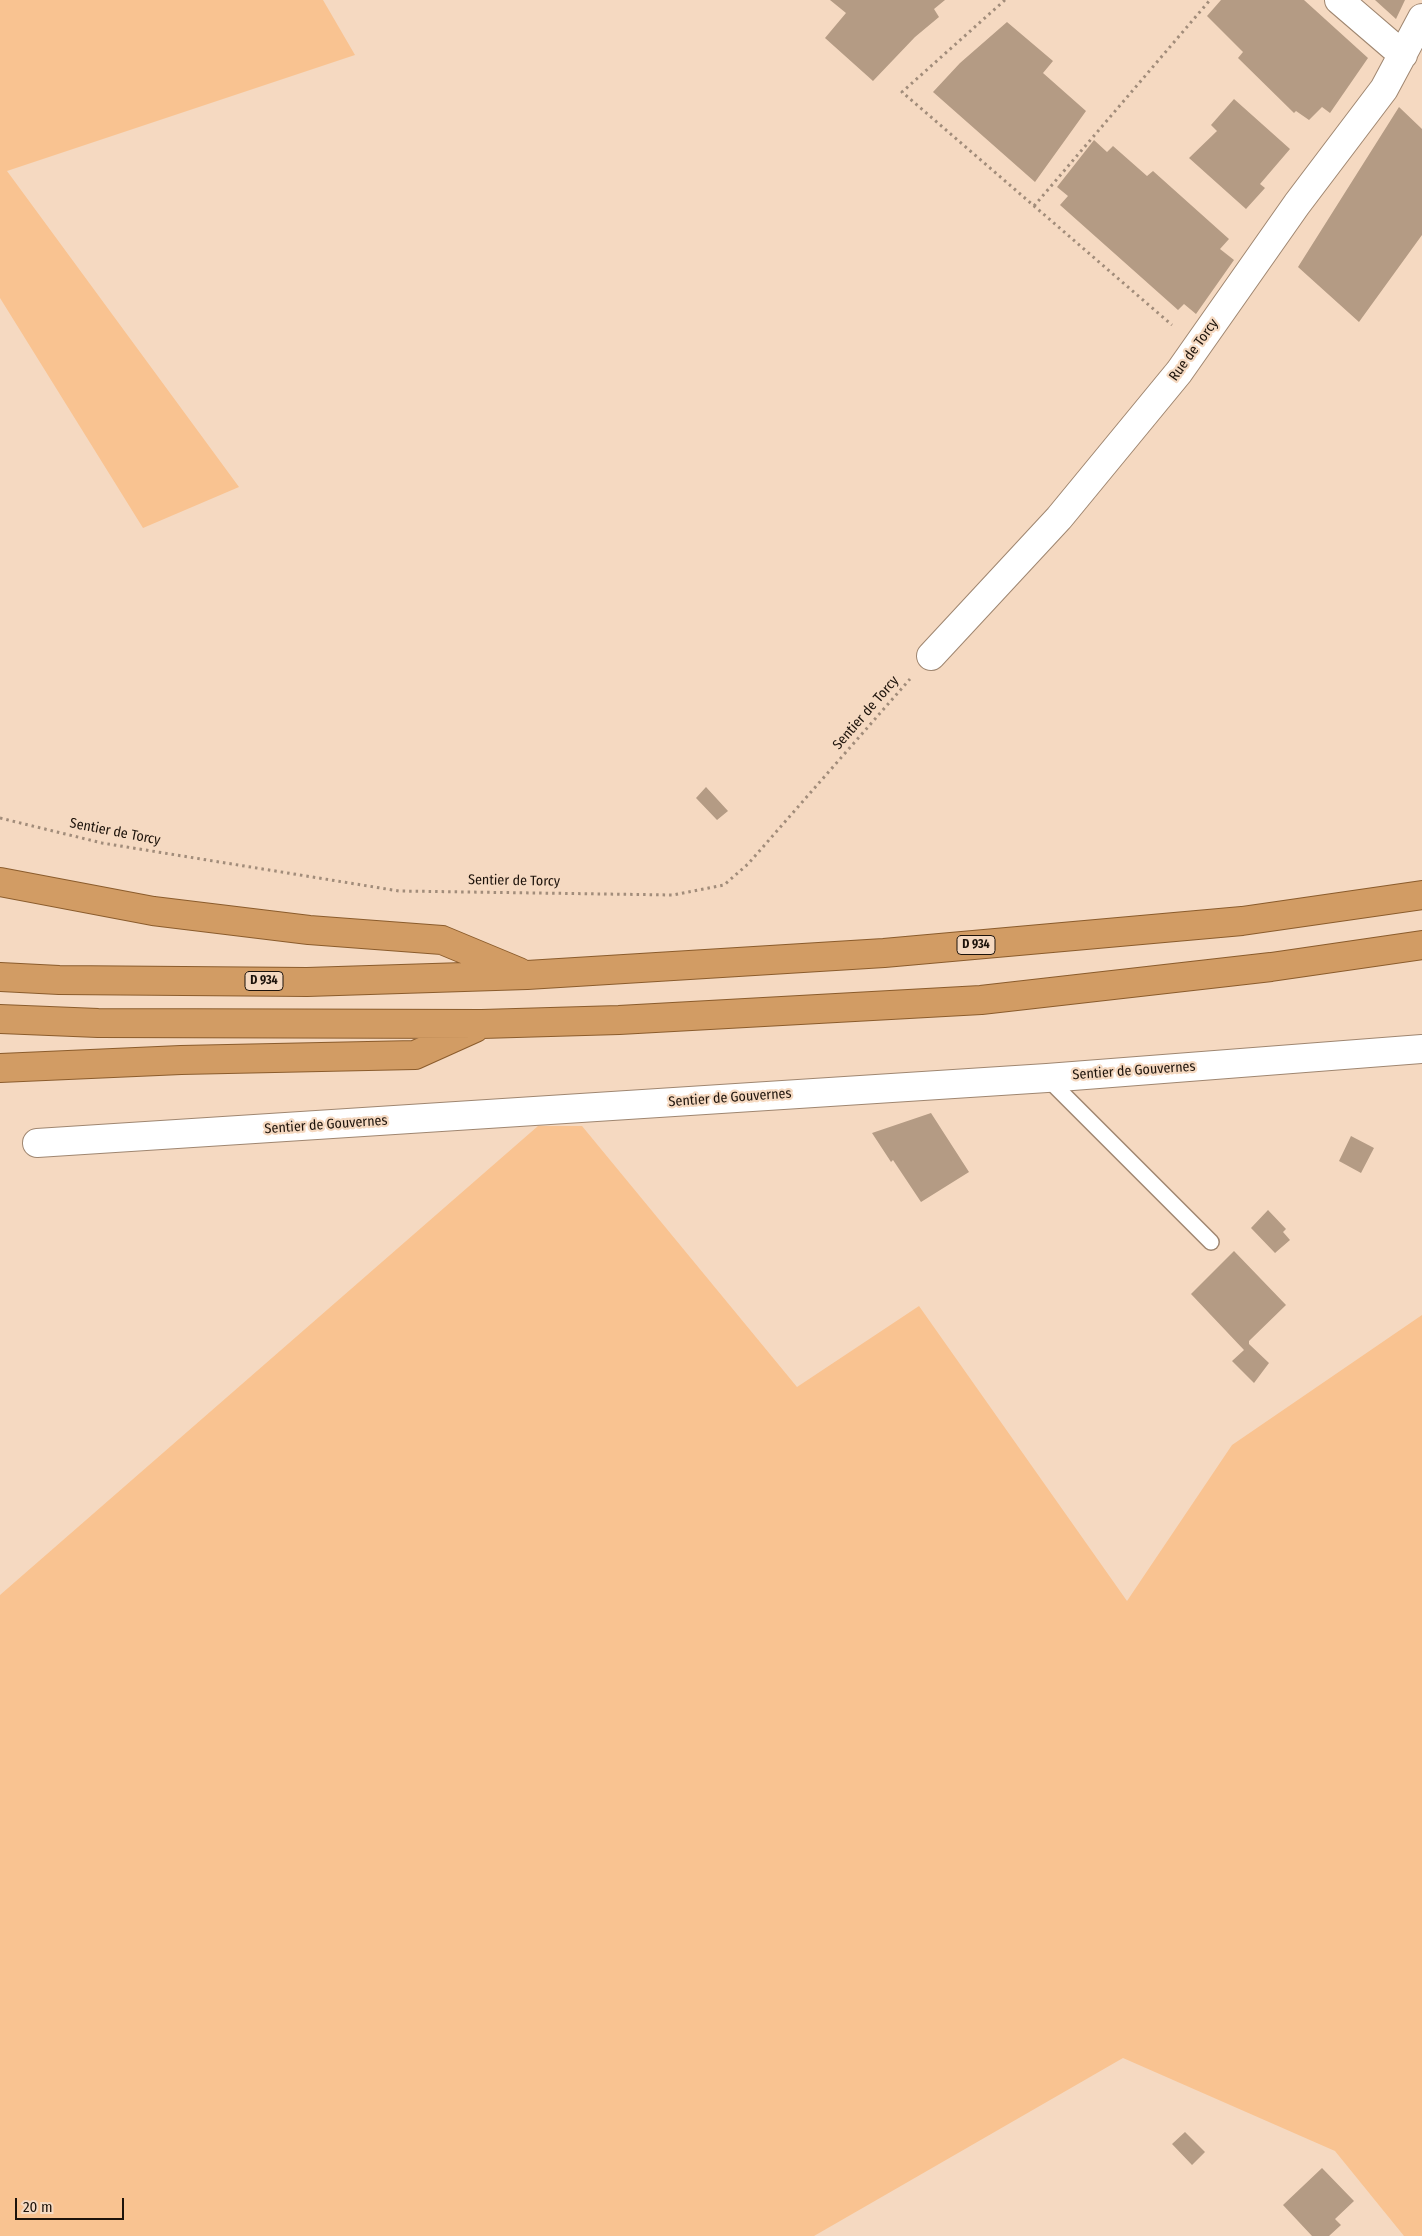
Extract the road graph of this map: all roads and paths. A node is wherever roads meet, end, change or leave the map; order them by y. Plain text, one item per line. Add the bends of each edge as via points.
1 (1005, 0) edge
2 (1210, 0) edge
3 (1340, 0) edge
4 (1422, 18) edge
5 (1403, 55) junction
6 (1034, 206) junction
7 (1198, 346) junction
8 (931, 656) joint
9 (0, 818) edge
10 (0, 882) edge
11 (1422, 895) edge
12 (1422, 945) edge
13 (527, 975) junction
14 (0, 977) edge
15 (0, 1019) edge
16 (482, 1024) junction
17 (1422, 1049) edge
18 (0, 1068) edge
19 (1047, 1078) junction
20 (37, 1143) dead end
21 (1211, 1242) dead end

1 - 6 path via 902,92
2 - 6 path
3 - 5 street
4 - 5 street, Rue de Torcy
5 - 7 street, Rue de Torcy via 1384,89 1297,204
6 - 7 path
7 - 8 street, Rue de Torcy via 1059,518
8 - 9 path, Sentier de Torcy via 748,864 724,885 673,895 399,891 102,843
10 - 13 highway via 153,911 309,930 442,940
11 - 13 highway, D 934 via 1242,921 994,944
12 - 16 highway via 981,1000 619,1020
13 - 14 highway, D 934 via 307,982
15 - 16 highway via 98,1023
16 - 18 highway via 416,1055
17 - 19 street, Sentier de Gouvernes
19 - 20 street, Sentier de Gouvernes
19 - 21 lane

